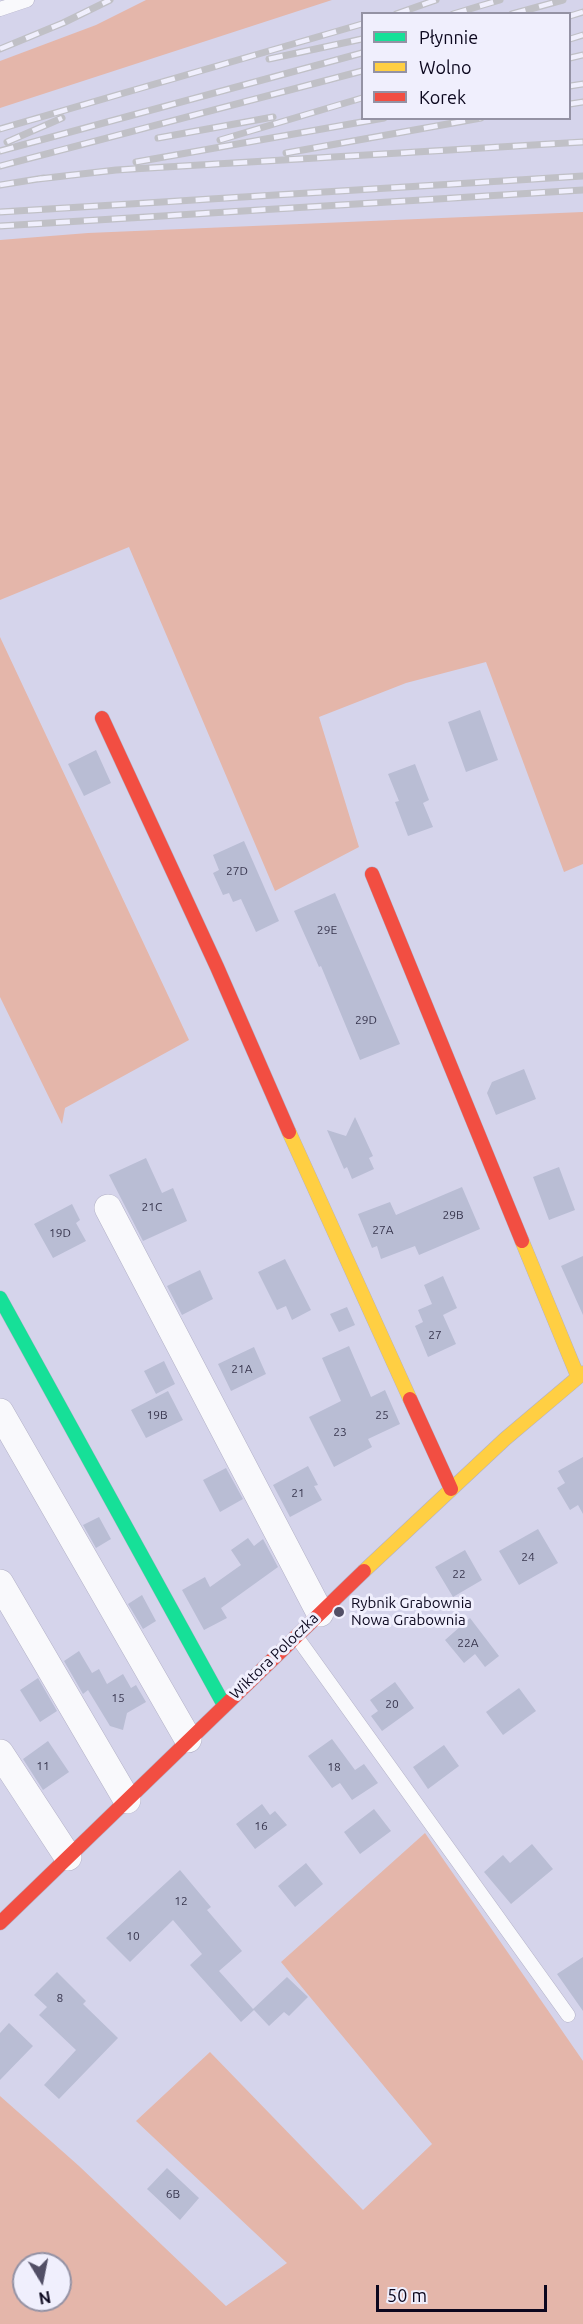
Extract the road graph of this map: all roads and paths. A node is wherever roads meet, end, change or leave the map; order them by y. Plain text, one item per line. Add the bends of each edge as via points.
1 (27, 0) edge
2 (0, 9) edge
3 (102, 718) dead end
4 (372, 874) dead end
5 (108, 1208) dead end
6 (0, 1298) edge
7 (581, 1375) edge
8 (0, 1412) edge
9 (451, 1489) junction
10 (0, 1583) edge
11 (320, 1612) junction
12 (296, 1636) junction
13 (224, 1705) junction
14 (188, 1739) junction
15 (0, 1754) edge
16 (127, 1800) junction
17 (68, 1857) junction
18 (0, 1923) edge
19 (568, 2015) dead end

1 - 2 lane
3 - 9 street
4 - 7 street
5 - 11 street
6 - 13 street
7 - 9 street, Wiktora Poloczka
8 - 14 street
9 - 11 street, Wiktora Poloczka
10 - 16 street
11 - 12 street, Wiktora Poloczka
12 - 13 street, Wiktora Poloczka
12 - 19 lane
13 - 14 street, Wiktora Poloczka
14 - 16 street, Wiktora Poloczka
15 - 17 street
16 - 17 street, Wiktora Poloczka
17 - 18 street, Wiktora Poloczka

